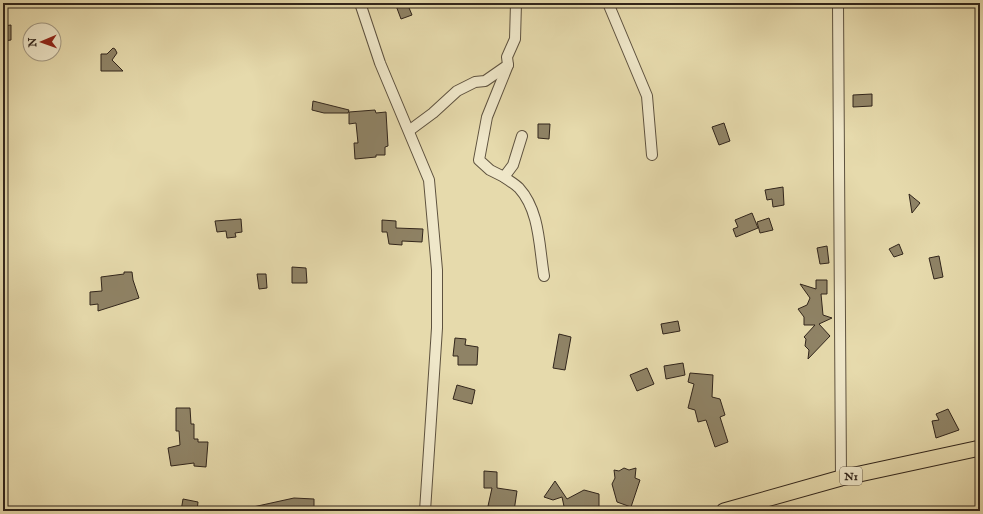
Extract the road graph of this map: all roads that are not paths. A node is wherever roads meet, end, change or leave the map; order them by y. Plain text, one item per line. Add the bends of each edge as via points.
1 (360, 3) edge
2 (516, 3) edge
3 (608, 3) edge
4 (838, 3) edge
5 (508, 65) junction
6 (410, 130) junction
7 (522, 136) dead end
8 (652, 155) dead end
9 (504, 177) junction
10 (544, 276) dead end
11 (980, 448) edge
12 (841, 478) junction
13 (425, 511) edge
14 (724, 511) edge

1 - 6 street via 380,63
2 - 5 street via 515,39 507,57
3 - 8 street via 648,96
4 - 12 street
5 - 6 street via 485,81 475,82 457,91
5 - 9 street via 487,117 479,160 490,170
6 - 13 street via 429,180 437,270 437,328
7 - 9 street via 514,165
9 - 10 street via 518,187 538,227
11 - 12 highway, N1
12 - 14 highway, N1

